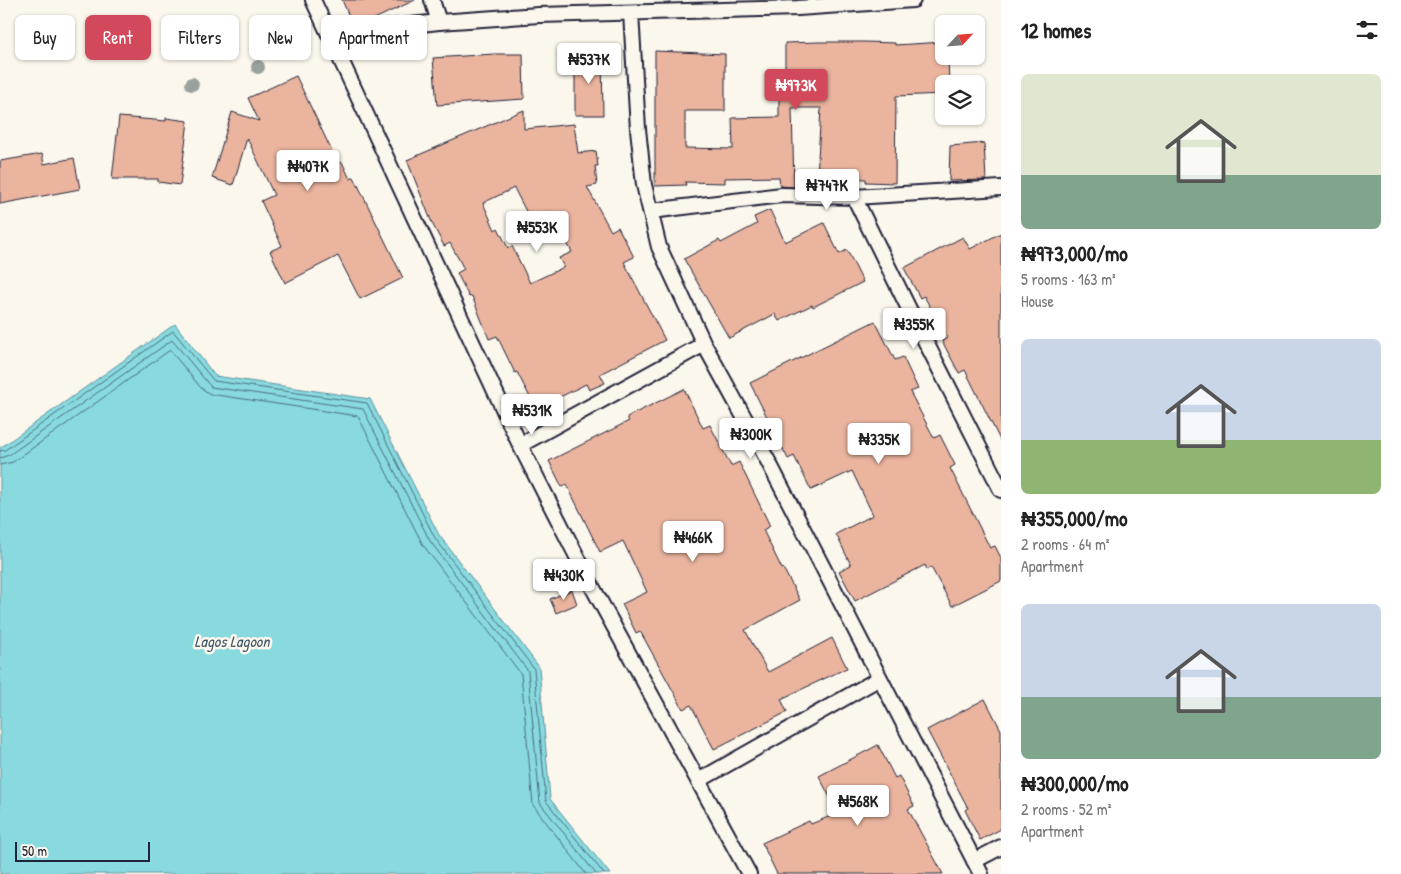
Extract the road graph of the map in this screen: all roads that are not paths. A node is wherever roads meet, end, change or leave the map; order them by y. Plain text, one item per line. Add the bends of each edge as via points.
1 (313, 0) edge
2 (432, 0) edge
3 (913, 0) edge
4 (631, 13) junction
5 (321, 17) edge
6 (438, 22) junction
7 (427, 23) edge
8 (341, 60) edge
9 (1001, 188) edge
10 (854, 197) junction
11 (651, 211) junction
12 (704, 344) junction
13 (520, 445) junction
14 (1001, 490) edge
15 (880, 678) junction
16 (698, 781) junction
17 (1001, 846) edge
18 (977, 868) edge
19 (750, 874) edge

1 - 5 street
2 - 6 street
3 - 4 street via 798,8
4 - 6 street
4 - 11 street via 638,129 644,185
6 - 7 street
8 - 13 street
9 - 10 street
10 - 11 street via 782,195
10 - 14 street
11 - 12 street via 659,247
12 - 13 street
12 - 15 street
13 - 16 street
15 - 16 street
15 - 18 street
16 - 19 street
17 - 18 street

